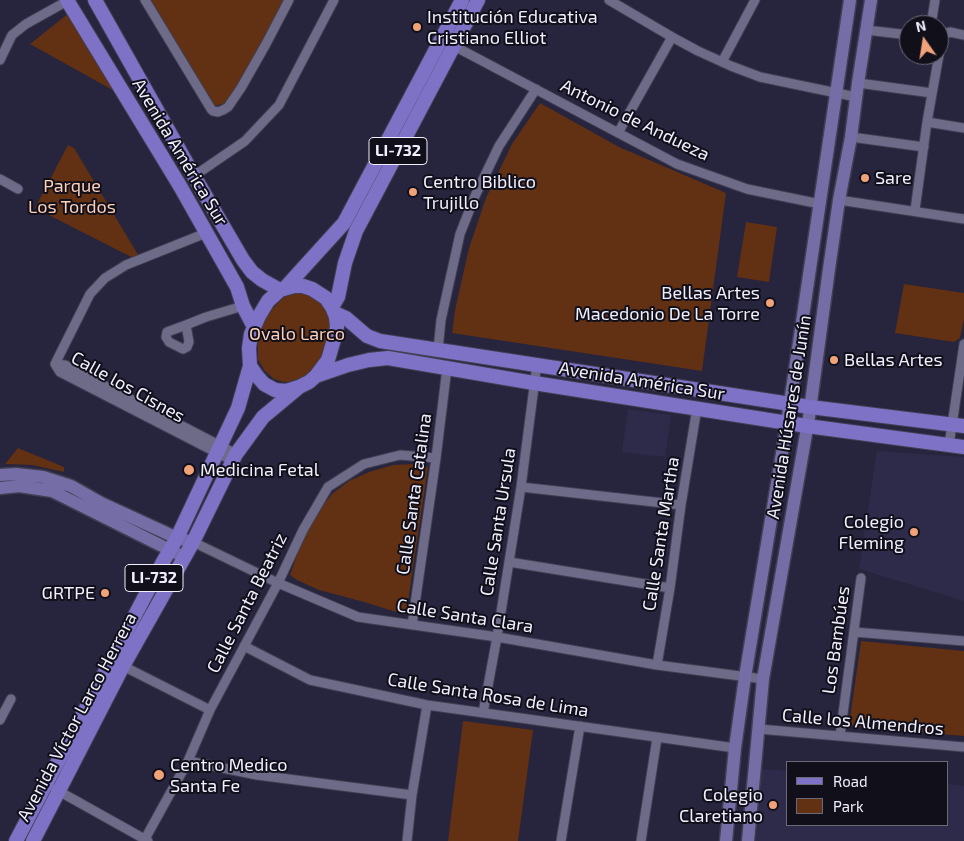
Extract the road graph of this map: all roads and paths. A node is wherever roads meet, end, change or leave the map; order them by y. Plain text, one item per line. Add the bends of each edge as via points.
1 (68, 0) edge
2 (95, 0) edge
3 (145, 0) edge
4 (288, 0) edge
5 (462, 0) edge
6 (478, 0) edge
7 (609, 0) edge
8 (755, 0) edge
9 (850, 0) edge
10 (871, 0) edge
11 (935, 0) edge
12 (332, 1) edge
13 (932, 15) edge
14 (866, 30) junction
15 (949, 32) edge
16 (899, 35) edge
17 (964, 35) edge
18 (672, 37) junction
19 (454, 46) junction
20 (0, 60) edge
21 (722, 62) junction
22 (937, 65) edge
23 (858, 83) junction
24 (536, 89) junction
25 (836, 93) junction
26 (932, 93) junction
27 (856, 97) junction
28 (927, 122) junction
29 (964, 128) edge
30 (618, 133) junction
31 (851, 137) junction
32 (924, 148) junction
33 (194, 176) junction
34 (0, 179) edge
35 (18, 189) dead end
36 (840, 200) junction
37 (820, 204) junction
38 (915, 210) junction
39 (357, 213) junction
40 (964, 219) edge
41 (206, 233) junction
42 (282, 289) junction
43 (244, 306) junction
44 (334, 310) junction
45 (186, 325) dead end
46 (254, 327) junction
47 (964, 344) edge
48 (438, 350) junction
49 (537, 364) junction
50 (250, 366) junction
51 (447, 368) junction
52 (316, 376) junction
53 (534, 383) junction
54 (299, 387) junction
55 (790, 404) junction
56 (810, 407) junction
57 (697, 408) junction
58 (787, 423) junction
59 (958, 425) edge
60 (807, 426) junction
61 (949, 445) junction
62 (964, 447) edge
63 (219, 450) junction
64 (234, 458) junction
65 (436, 458) junction
66 (0, 475) edge
67 (521, 487) junction
68 (0, 488) edge
69 (681, 505) junction
70 (193, 542) junction
71 (173, 544) junction
72 (184, 557) junction
73 (509, 562) junction
74 (861, 578) dead end
75 (278, 583) junction
76 (670, 588) junction
77 (412, 625) junction
78 (854, 632) junction
79 (497, 637) junction
80 (964, 641) edge
81 (244, 646) junction
82 (657, 665) junction
83 (123, 666) junction
84 (745, 677) junction
85 (763, 679) junction
86 (11, 699) dead end
87 (427, 705) junction
88 (210, 710) junction
89 (483, 714) junction
90 (0, 720) edge
91 (580, 726) junction
92 (759, 729) junction
93 (840, 736) junction
94 (657, 738) junction
95 (964, 747) edge
96 (735, 748) junction
97 (188, 761) junction
98 (52, 788) junction
99 (412, 795) junction
100 (146, 840) edge
101 (726, 840) edge
102 (16, 841) edge
103 (33, 841) edge
104 (407, 841) edge
105 (561, 841) edge
106 (641, 841) edge
107 (747, 841) edge

1 - 20 street via 12,35
1 - 41 main road, Avenida América Sur
2 - 33 main road, Avenida América Sur
3 - 4 street via 211,109 218,112 228,107 241,88
5 - 39 main road, LI-732
6 - 19 main road, LI-732
7 - 18 street
8 - 21 street
9 - 25 street, Avenida Húsares de Junín
10 - 14 street, Avenida Húsares de Junín
11 - 13 street
12 - 33 street via 279,105 245,141
14 - 16 street
14 - 23 street, Avenida Húsares de Junín
15 - 17 street
18 - 21 street
18 - 30 street
19 - 24 street, Antonio de Andueza
19 - 39 main road, LI-732
21 - 25 street via 760,77
22 - 26 street
23 - 26 street
23 - 27 street, Avenida Húsares de Junín
24 - 30 street, Antonio de Andueza
24 - 48 street via 499,146 460,234 441,320
25 - 27 street
25 - 37 street, Avenida Húsares de Junín
26 - 28 street
27 - 31 street, Avenida Húsares de Junín
28 - 29 street
28 - 32 street
30 - 37 street, Antonio de Andueza via 677,164 747,189
31 - 32 street
31 - 36 street, Avenida Húsares de Junín
32 - 38 street
33 - 42 main road, Avenida América Sur via 252,272
34 - 35 street
36 - 38 street
36 - 56 street, Avenida Húsares de Junín
37 - 55 street, Avenida Húsares de Junín
38 - 40 street
39 - 42 main road, LI-732
39 - 44 main road, LI-732 via 356,231
41 - 43 main road, Avenida América Sur via 237,287
41 - 63 street, Calle los Cisnes via 126,265 105,278 90,294 56,364 65,365
42 - 44 main road via 303,286 312,289 326,298
42 - 46 main road via 263,309
43 - 45 street
43 - 46 main road, Avenida América Sur
44 - 48 main road, Avenida América Sur via 367,336 380,341
44 - 52 main road via 335,336 328,360
46 - 50 main road via 249,348
47 - 59 street
48 - 49 main road, Avenida América Sur
49 - 53 street, Calle Santa Ursula
49 - 55 main road, Avenida América Sur
50 - 54 main road via 264,384 275,390
50 - 63 main road, Avenida Víctor Larco Herrera / LI-732 via 238,408
51 - 52 main road, Avenida América Sur via 388,358 355,363
51 - 53 main road, Avenida América Sur
51 - 65 street, Calle Santa Catalina
52 - 54 main road
53 - 57 main road, Avenida América Sur
53 - 67 street, Calle Santa Ursula
54 - 64 main road, Avenida Víctor Larco Herrera / LI-732 via 263,417
55 - 56 main road, Avenida América Sur
55 - 58 street, Avenida Húsares de Junín
56 - 59 main road, Avenida América Sur
56 - 60 street, Avenida Húsares de Junín
57 - 58 main road, Avenida América Sur
57 - 69 street, Calle Santa Martha
58 - 60 main road, Avenida América Sur
58 - 84 street, Avenida Húsares de Junín
59 - 61 street
60 - 61 main road, Avenida América Sur
60 - 85 street, Avenida Húsares de Junín
61 - 62 main road, Avenida América Sur
63 - 64 street, Calle los Cisnes
63 - 71 main road, Avenida Víctor Larco Herrera / LI-732
64 - 70 main road, Avenida Víctor Larco Herrera / LI-732
65 - 75 street, Calle Santa Beatriz via 400,454 364,464 328,487
65 - 77 street, Calle Santa Catalina
66 - 71 street via 43,476 71,486
67 - 69 street
67 - 73 street, Calle Santa Ursula
68 - 71 street via 19,486 52,491
69 - 76 street, Calle Santa Martha
70 - 71 street, Calle Santa Clara
70 - 72 main road, Avenida Víctor Larco Herrera / LI-732
70 - 75 street, Calle Santa Clara
71 - 72 street
71 - 98 main road, Avenida Víctor Larco Herrera / LI-732
72 - 83 main road, Avenida Víctor Larco Herrera / LI-732
73 - 76 street
73 - 79 street, Calle Santa Ursula
74 - 78 street, Los Bambúes
75 - 77 street, Calle Santa Clara via 358,617
75 - 81 street, Calle Santa Beatriz
76 - 82 street, Calle Santa Martha
77 - 79 street, Calle Santa Clara
78 - 80 street
78 - 93 street, Los Bambúes
79 - 82 street, Calle Santa Clara
79 - 89 street, Calle Santa Ursula
81 - 87 street, Calle Santa Rosa de Lima via 310,680
81 - 88 street, Calle Santa Beatriz
82 - 84 street, Calle Santa Clara
83 - 88 street
83 - 98 main road, Avenida Víctor Larco Herrera / LI-732
84 - 85 street, Calle Santa Clara
84 - 96 street, Avenida Húsares de Junín
85 - 92 street, Avenida Húsares de Junín
86 - 90 street
87 - 89 street, Calle Santa Rosa de Lima
87 - 99 street
88 - 97 street, Calle Santa Beatriz
89 - 91 street, Calle Santa Rosa de Lima
91 - 94 street, Calle Santa Rosa de Lima
91 - 105 street
92 - 93 street, Calle los Almendros
92 - 107 street, Avenida Húsares de Junín
93 - 95 street, Calle los Almendros
94 - 96 street, Calle Santa Rosa de Lima
94 - 106 street
96 - 101 street, Avenida Húsares de Junín
97 - 99 street via 257,775
97 - 100 street, Calle Santa Beatriz
98 - 100 street
98 - 102 main road, Avenida Víctor Larco Herrera / LI-732
98 - 103 main road, Avenida Víctor Larco Herrera / LI-732
99 - 104 street
101 - 107 street

